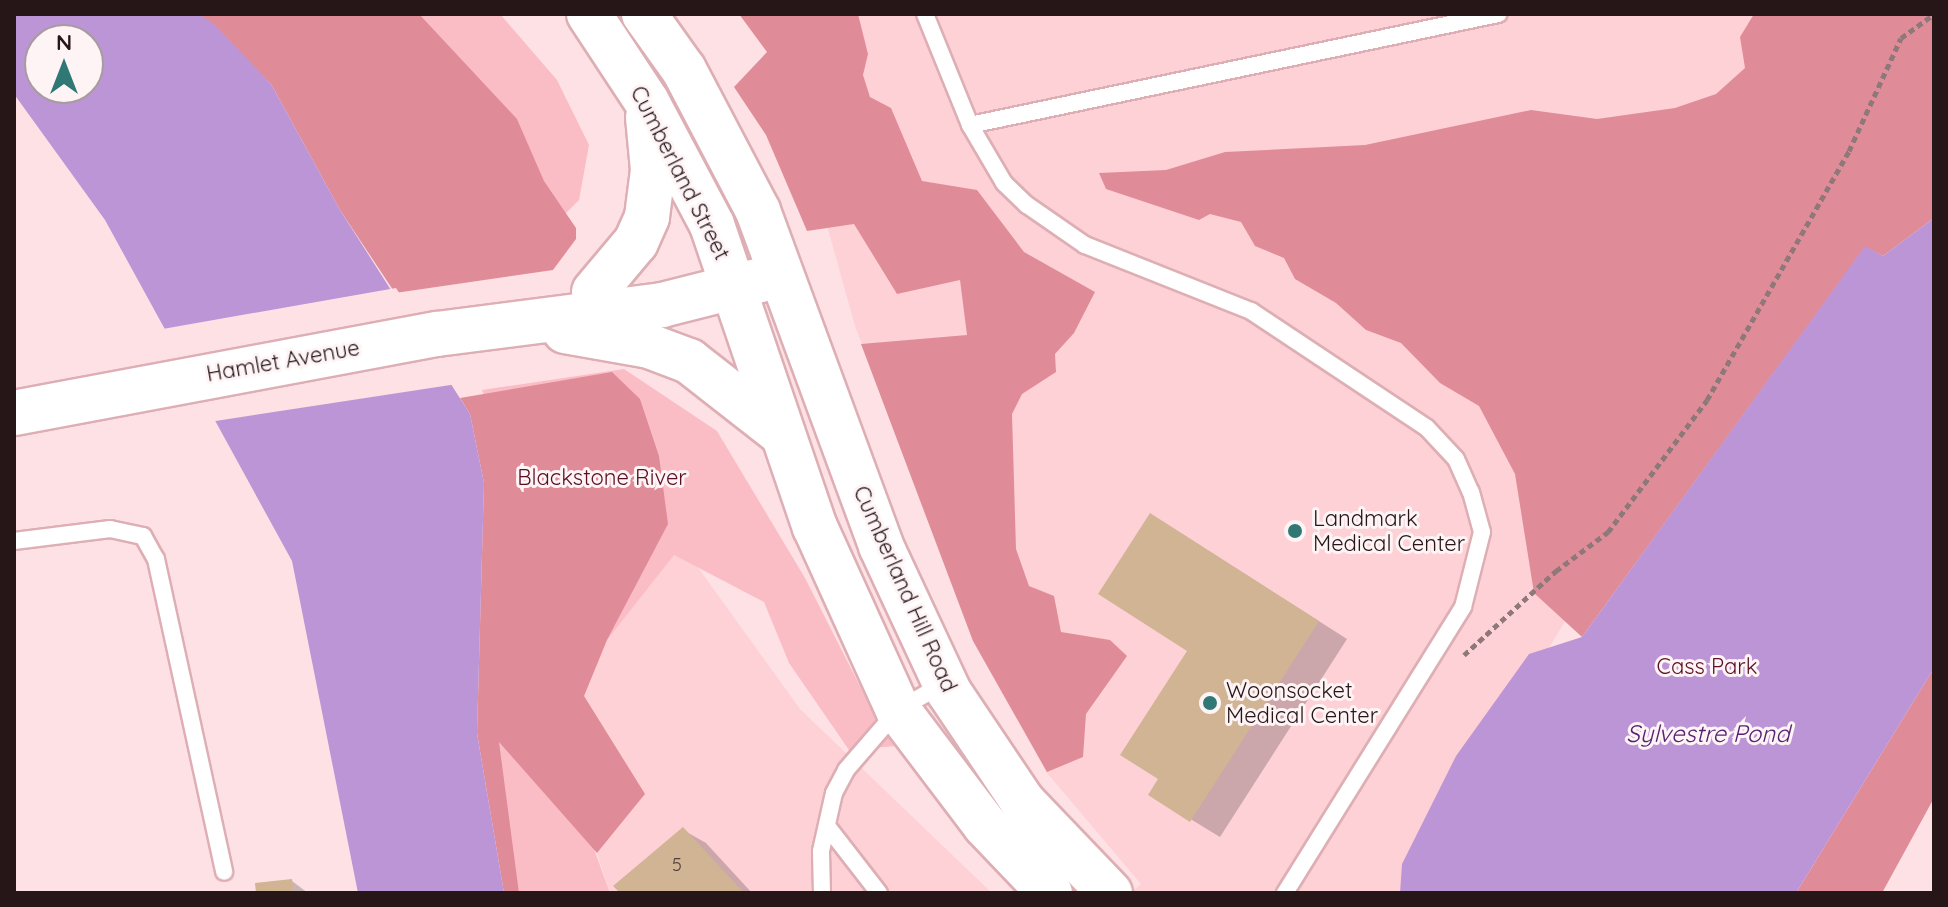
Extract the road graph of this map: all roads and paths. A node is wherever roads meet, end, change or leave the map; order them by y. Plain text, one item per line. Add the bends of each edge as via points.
1 (589, 14) edge
2 (644, 14) edge
3 (925, 14) edge
4 (1498, 14) edge
5 (1934, 14) edge
6 (647, 102) junction
7 (970, 125) junction
8 (777, 259) junction
9 (729, 273) junction
10 (594, 292) junction
11 (523, 323) junction
12 (29, 410) edge
13 (781, 433) junction
14 (14, 541) edge
15 (1423, 672) junction
16 (945, 683) junction
17 (898, 710) junction
18 (827, 826) junction
19 (224, 872) dead end
20 (822, 893) edge
21 (879, 893) edge
22 (1050, 893) edge
23 (1110, 893) edge
24 (1285, 893) edge

1 - 6 main road, Cumberland Street
2 - 8 main road via 684,70
3 - 7 lane
4 - 7 lane
5 - 15 path via 1901,38 1849,151 1707,400 1608,532 1556,571 1474,651
6 - 9 main road, Cumberland Street
6 - 10 main road via 653,170 647,217 636,242
7 - 15 lane via 1004,183 1057,230 1251,311 1427,428 1456,459 1482,532 1463,607
8 - 9 main road, Hamlet Avenue
8 - 16 main road, Cumberland Hill Road via 881,546
9 - 10 main road, Hamlet Avenue
9 - 11 main road, Hamlet Avenue via 662,305
9 - 13 main road, Cumberland Street
10 - 11 main road, Hamlet Avenue
11 - 12 main road, Hamlet Avenue via 437,334
11 - 13 main road via 649,346 689,361
13 - 17 main road via 815,527
14 - 19 lane via 110,529 143,536 156,559
15 - 24 lane
16 - 17 lane
16 - 23 main road, Cumberland Hill Road via 1023,802
17 - 18 lane via 846,770
17 - 22 main road via 985,825
18 - 20 lane
18 - 21 lane

